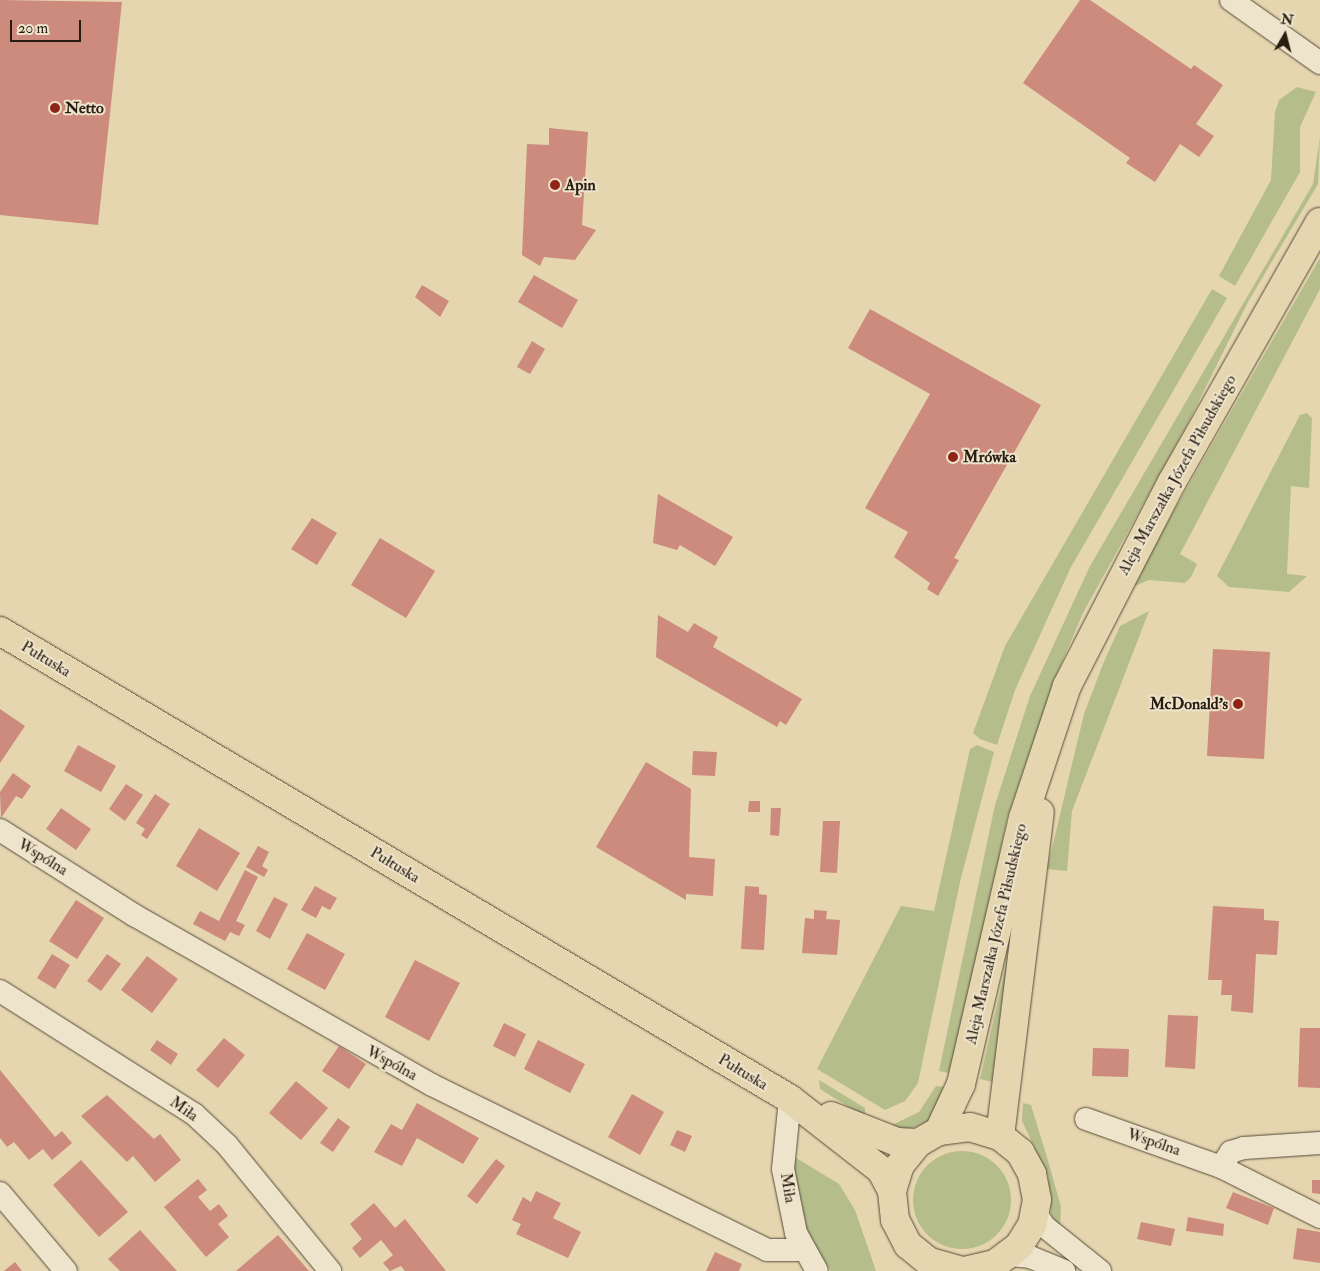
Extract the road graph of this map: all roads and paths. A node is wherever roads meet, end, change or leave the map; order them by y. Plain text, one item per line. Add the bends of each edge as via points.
1 (1231, 0) edge
2 (1320, 63) edge
3 (1320, 222) edge
4 (0, 631) edge
5 (1051, 735) junction
6 (0, 830) edge
7 (0, 991) edge
8 (790, 1099) junction
9 (1086, 1119) dead end
10 (1000, 1136) junction
11 (928, 1137) junction
12 (1320, 1144) edge
13 (1221, 1167) junction
14 (892, 1191) junction
15 (0, 1193) edge
16 (1035, 1212) junction
17 (1320, 1217) edge
18 (804, 1250) junction
19 (920, 1263) edge
20 (982, 1267) edge
21 (66, 1271) edge
22 (330, 1271) edge
23 (816, 1271) edge
24 (1064, 1271) edge
25 (1100, 1271) edge

1 - 2 street
3 - 5 main road, Aleja Marszałka Józefa Piłsudskiego via 1108,601 1067,686
4 - 8 main road, Pułtuska
5 - 10 main road, Aleja Marszałka Józefa Piłsudskiego
5 - 11 main road, Aleja Marszałka Józefa Piłsudskiego via 1004,893 961,1084
6 - 18 street, Wspólna via 134,915 432,1085 767,1250
7 - 22 street, Miła via 194,1114 227,1144
8 - 11 main road, Pułtuska via 882,1137
8 - 14 main road, Pułtuska via 866,1155 882,1170
8 - 18 street, Miła via 783,1169
9 - 13 street, Wspólna
10 - 11 main road via 970,1127
10 - 16 main road via 1027,1162 1036,1187
11 - 14 main road via 900,1165
12 - 13 street via 1244,1148 1231,1152
13 - 17 street, Wspólna
14 - 19 main road via 898,1226
15 - 21 street
16 - 20 main road via 1026,1236
16 - 25 street via 1044,1226
18 - 23 street, Miła
19 - 20 main road via 939,1267
20 - 24 street via 1030,1258

